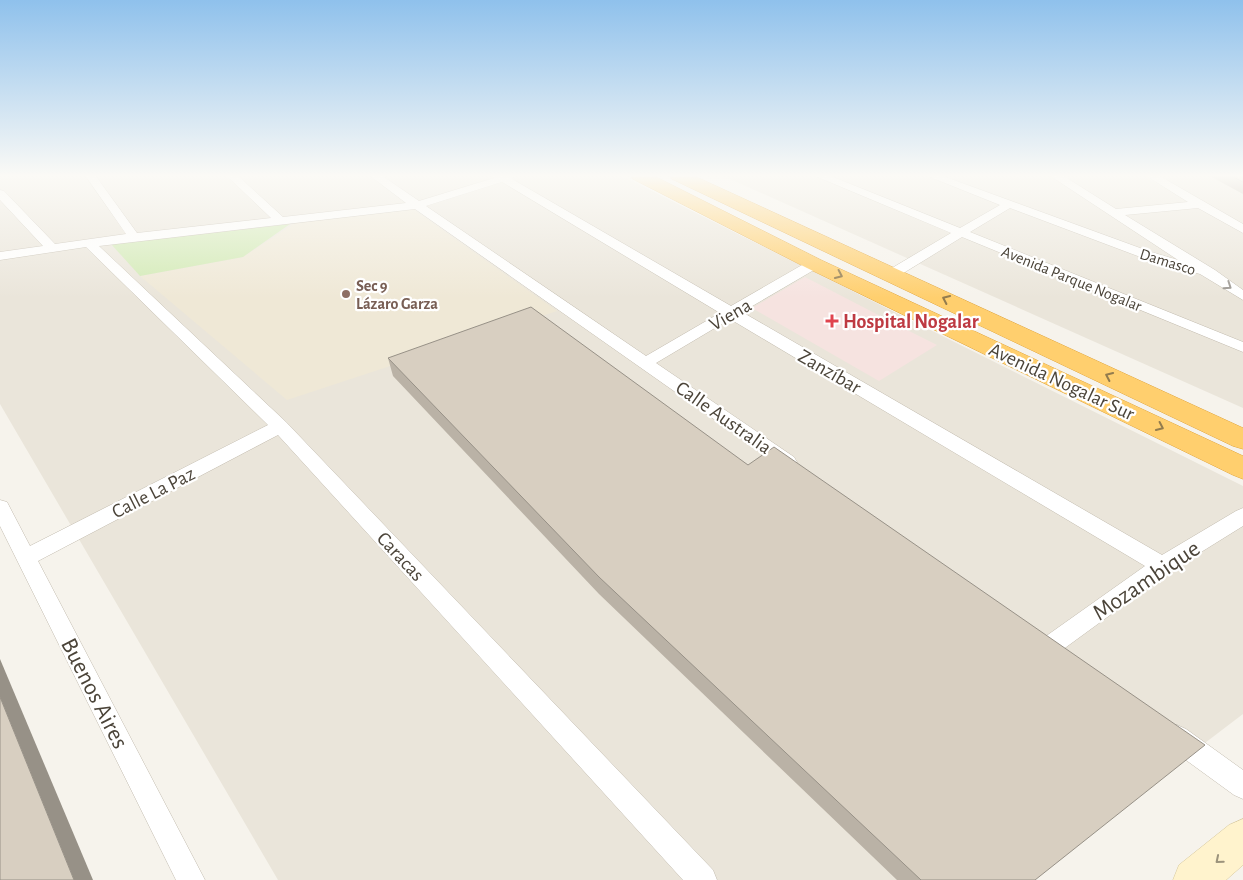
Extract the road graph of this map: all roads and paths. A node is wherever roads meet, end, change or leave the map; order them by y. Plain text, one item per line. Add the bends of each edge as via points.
1 (22, 216) edge
2 (119, 216) edge
3 (275, 216) edge
4 (325, 216) edge
5 (432, 216) edge
6 (571, 216) edge
7 (720, 216) edge
8 (767, 216) edge
9 (920, 216) edge
10 (988, 216) edge
11 (1042, 216) edge
12 (1120, 216) edge
13 (1220, 216) edge
14 (280, 221) junction
15 (1243, 229) edge
16 (960, 232) junction
17 (134, 237) junction
18 (89, 243) junction
19 (52, 248) junction
20 (0, 256) edge
21 (814, 264) junction
22 (1210, 273) junction
23 (892, 274) junction
24 (1243, 296) edge
25 (732, 313) junction
26 (1243, 347) edge
27 (646, 362) junction
28 (280, 426) junction
29 (1243, 439) edge
30 (1243, 468) edge
31 (799, 470) edge
32 (0, 507) edge
33 (1243, 516) edge
34 (26, 558) junction
35 (1162, 566) junction
36 (1050, 647) edge
37 (1163, 728) edge
38 (1243, 786) edge
39 (1243, 839) edge
40 (190, 880) edge
41 (702, 880) edge
42 (1194, 880) edge

1 - 19 street
2 - 17 street
3 - 14 street
4 - 14 street
5 - 27 street, Calle Australia
6 - 25 street, Zanzíbar
7 - 21 highway, Avenida Nogalar Sur
8 - 23 highway, Avenida Nogalar Sur
9 - 16 street, Avenida Parque Nogalar
10 - 16 street
11 - 22 street, Damasco via 1147,255
12 - 22 street
13 - 15 street
14 - 17 street
16 - 23 street
16 - 26 street, Avenida Parque Nogalar
17 - 18 street
18 - 19 street
18 - 28 street, Caracas
19 - 20 street
21 - 25 street, Viena
21 -> 30 highway, Avenida Nogalar Sur
22 -> 24 street
29 -> 23 highway, Avenida Nogalar Sur
25 - 27 street, Viena
25 - 35 street, Zanzíbar
27 - 31 street, Calle Australia
28 - 34 street, Calle La Paz
28 - 41 street, Caracas
32 - 34 street, Buenos Aires
33 - 35 street, Mozambique
34 - 40 street, Buenos Aires
35 - 36 street, Mozambique
37 - 38 street
39 -> 42 street

